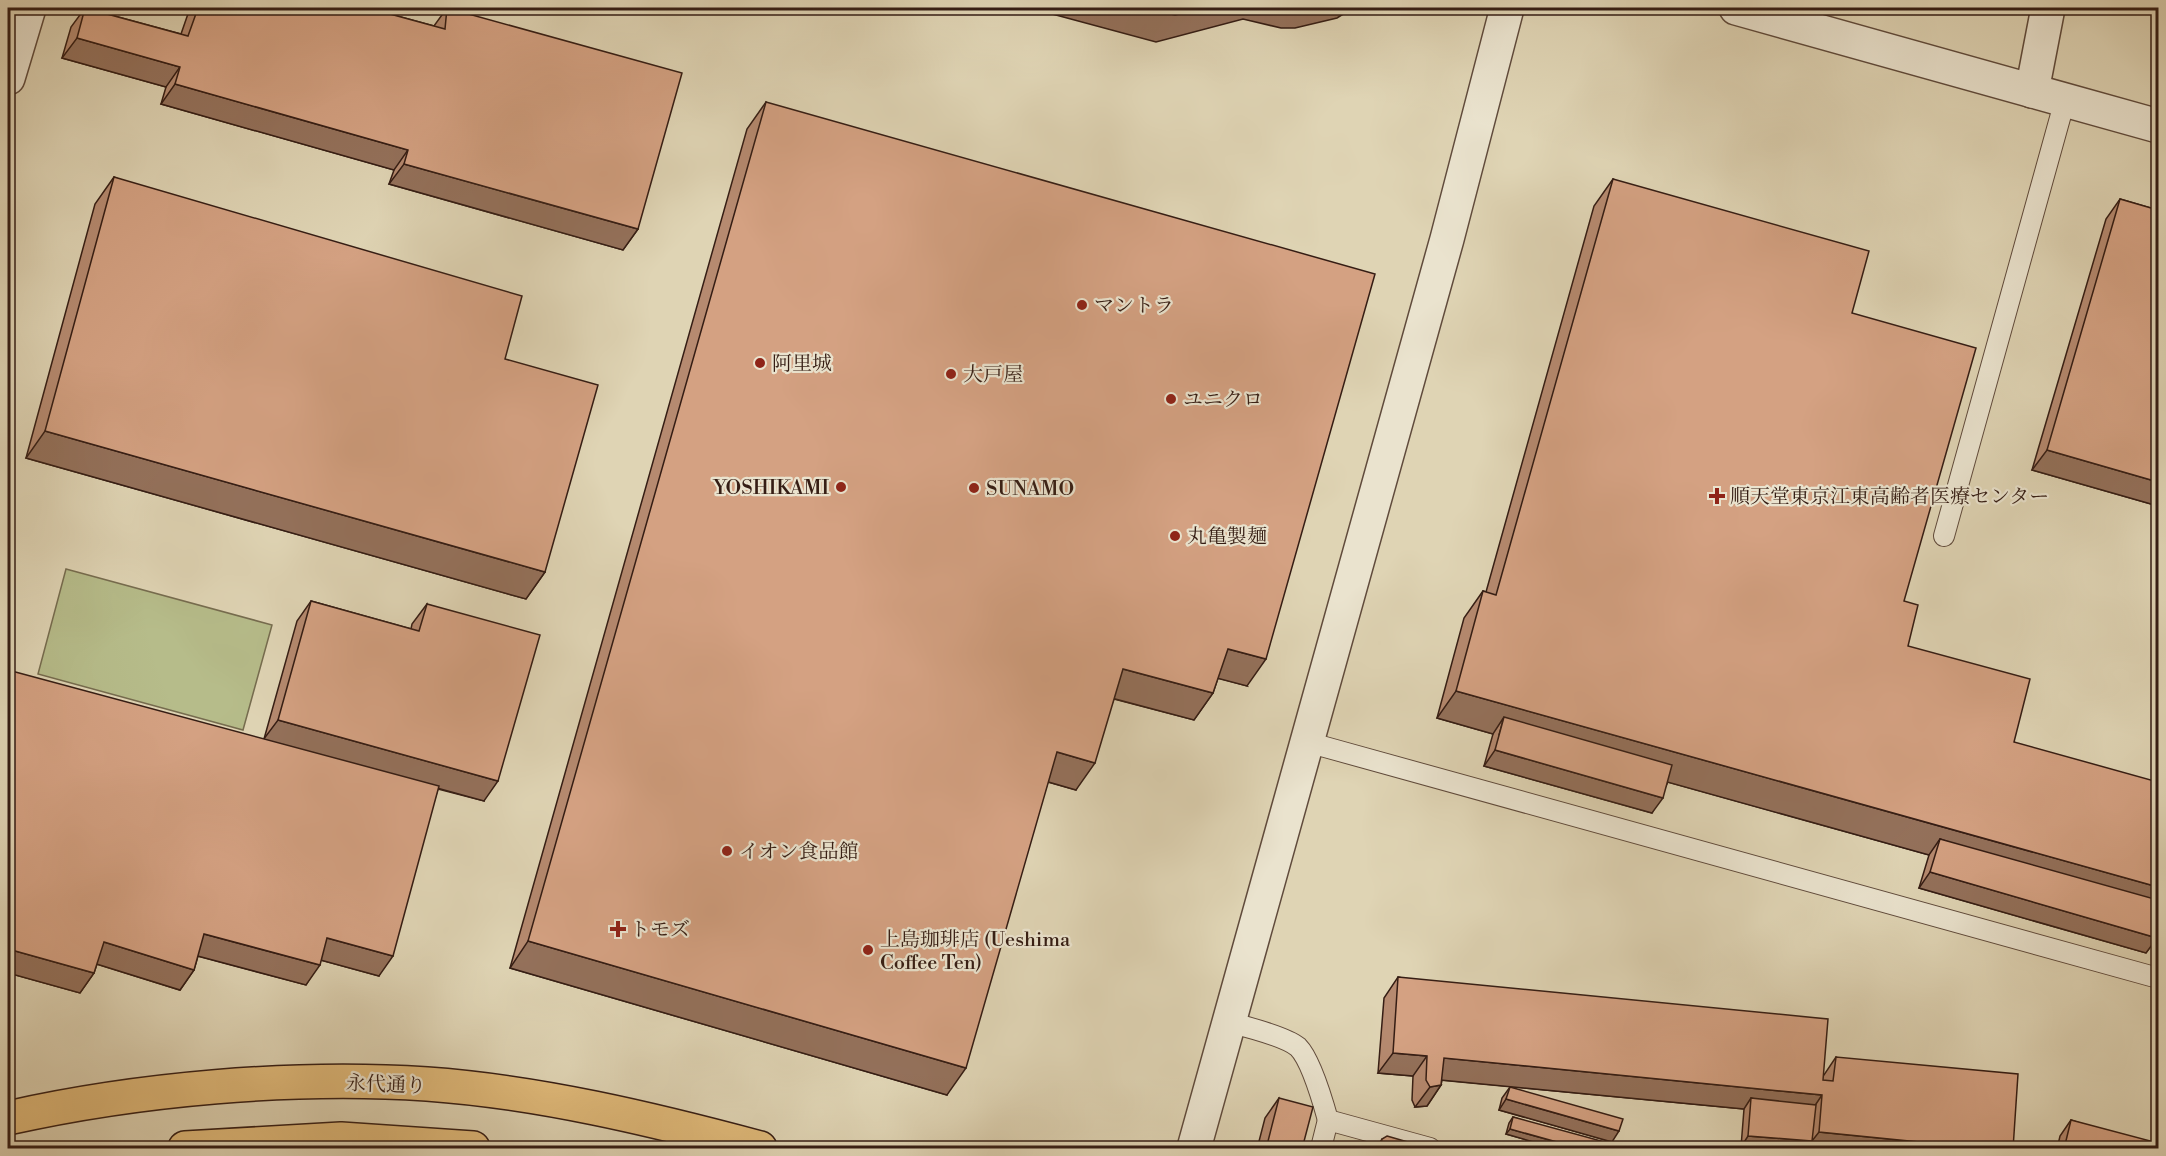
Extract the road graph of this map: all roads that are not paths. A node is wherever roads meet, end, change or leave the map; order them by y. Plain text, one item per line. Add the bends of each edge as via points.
1 (29, 8) edge
2 (1507, 8) edge
3 (1736, 8) edge
4 (2048, 8) edge
5 (8, 78) edge
6 (2032, 91) junction
7 (2065, 100) junction
8 (2158, 126) edge
9 (1944, 536) dead end
10 (1307, 742) junction
11 (2158, 978) edge
12 (1228, 1022) junction
13 (8, 1118) edge
14 (1328, 1120) junction
15 (185, 1149) edge
16 (473, 1149) edge
17 (760, 1149) edge
18 (1194, 1149) edge
19 (1321, 1149) edge
20 (1430, 1149) edge

1 - 5 street
2 - 10 street
3 - 6 street
4 - 6 street
6 - 7 street
7 - 8 street
7 - 9 lane
10 - 11 lane
10 - 12 street
12 - 14 lane via 1254,1028 1298,1047 1320,1089
12 - 18 street
13 - 17 main road, 永代通り via 147,1094 271,1084 428,1084 603,1111
14 - 19 lane
14 - 20 lane
15 - 16 main road via 341,1139

